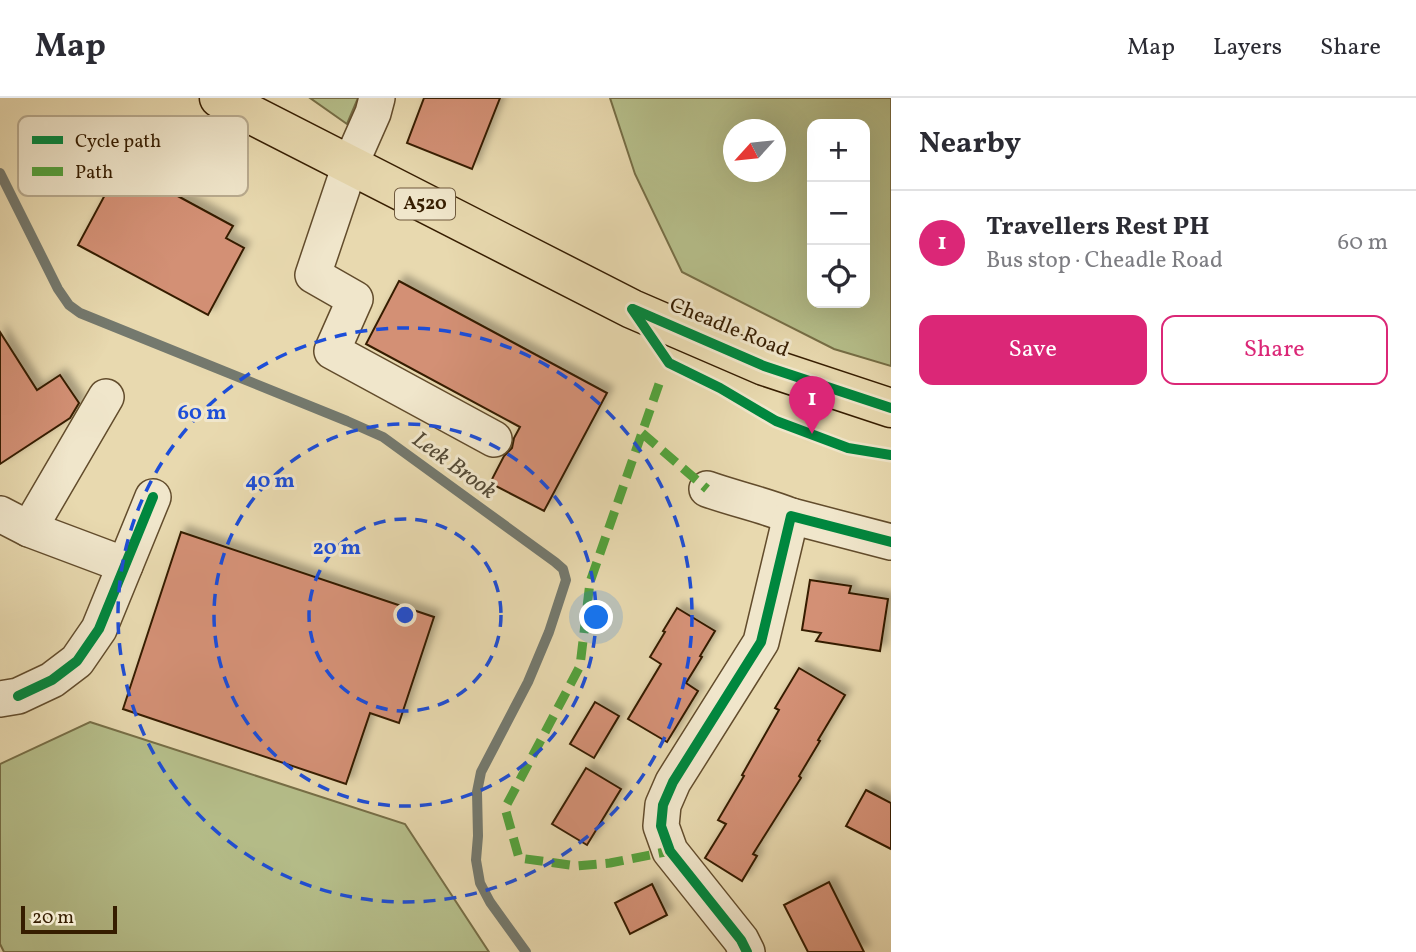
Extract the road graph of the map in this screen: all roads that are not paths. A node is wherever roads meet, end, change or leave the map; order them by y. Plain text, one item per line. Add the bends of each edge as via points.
1 (219, 98) edge
2 (377, 98) edge
3 (350, 165) junction
4 (106, 397) dead end
5 (891, 408) edge
6 (494, 439) dead end
7 (707, 489) dead end
8 (153, 497) dead end
9 (791, 516) junction
10 (14, 522) edge
11 (891, 542) edge
12 (125, 565) junction
13 (9, 698) edge
14 (747, 952) edge

1 - 3 highway, Cheadle Road / A520
2 - 3 street
3 - 5 highway, Cheadle Road / A520 via 632,309 764,366
3 - 6 street via 313,275 355,299 332,351
4 - 10 street
7 - 9 street
8 - 12 street
9 - 11 street
9 - 14 street via 761,642 663,805 662,826 670,851
10 - 12 street
12 - 13 street via 99,629 77,661 52,680

